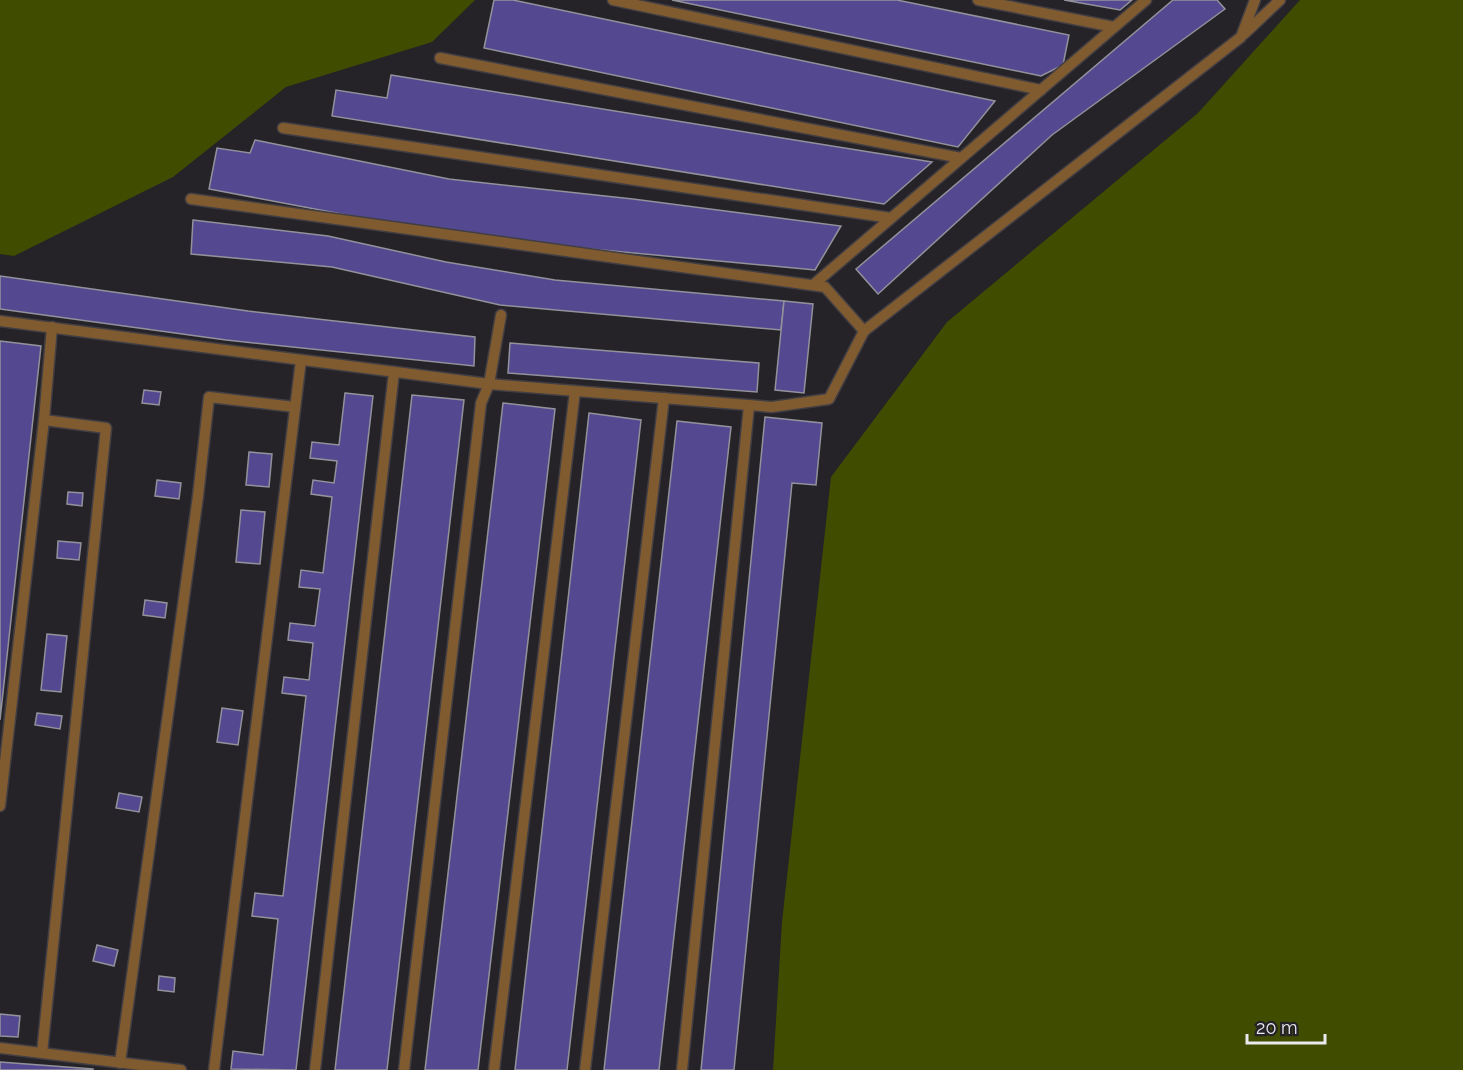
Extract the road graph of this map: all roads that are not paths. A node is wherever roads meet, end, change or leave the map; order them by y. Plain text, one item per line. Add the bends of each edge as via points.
1 (613, 0) edge
2 (978, 0) edge
3 (1146, 0) edge
4 (1255, 0) edge
5 (1280, 0) edge
6 (1114, 27) junction
7 (1241, 37) junction
8 (440, 58) dead end
9 (1041, 90) junction
10 (283, 128) dead end
11 (961, 158) junction
12 (191, 199) dead end
13 (891, 218) junction
14 (813, 285) junction
15 (501, 315) dead end
16 (0, 321) edge
17 (52, 327) junction
18 (864, 331) junction
19 (300, 360) junction
20 (394, 372) junction
21 (489, 384) junction
22 (575, 391) junction
23 (664, 398) junction
24 (749, 406) junction
25 (295, 407) junction
26 (44, 420) junction
27 (0, 806) edge
28 (0, 1048) edge
29 (42, 1053) junction
30 (120, 1063) junction
31 (182, 1070) edge
32 (214, 1070) edge
33 (315, 1070) edge
34 (404, 1070) edge
35 (494, 1070) edge
36 (585, 1070) edge
37 (682, 1070) edge

1 - 9 lane
2 - 6 lane
3 - 6 lane
4 - 7 lane
5 - 7 lane
6 - 9 lane
7 - 18 lane
8 - 11 lane
9 - 11 lane
10 - 13 lane
11 - 13 lane
12 - 14 lane
13 - 14 lane
14 - 18 lane via 825,287
15 - 21 lane
16 - 17 lane
17 - 19 lane
17 - 26 lane
18 - 24 lane via 829,399 772,407
19 - 20 lane
19 - 25 lane
20 - 21 lane
20 - 33 lane
21 - 22 lane
21 - 34 lane via 481,403
22 - 23 lane
22 - 35 lane
23 - 24 lane
23 - 36 lane
24 - 37 lane
25 - 30 lane via 208,397 198,496
25 - 32 lane
26 - 27 lane
26 - 29 lane via 106,428
28 - 29 lane
29 - 30 lane
30 - 31 lane

